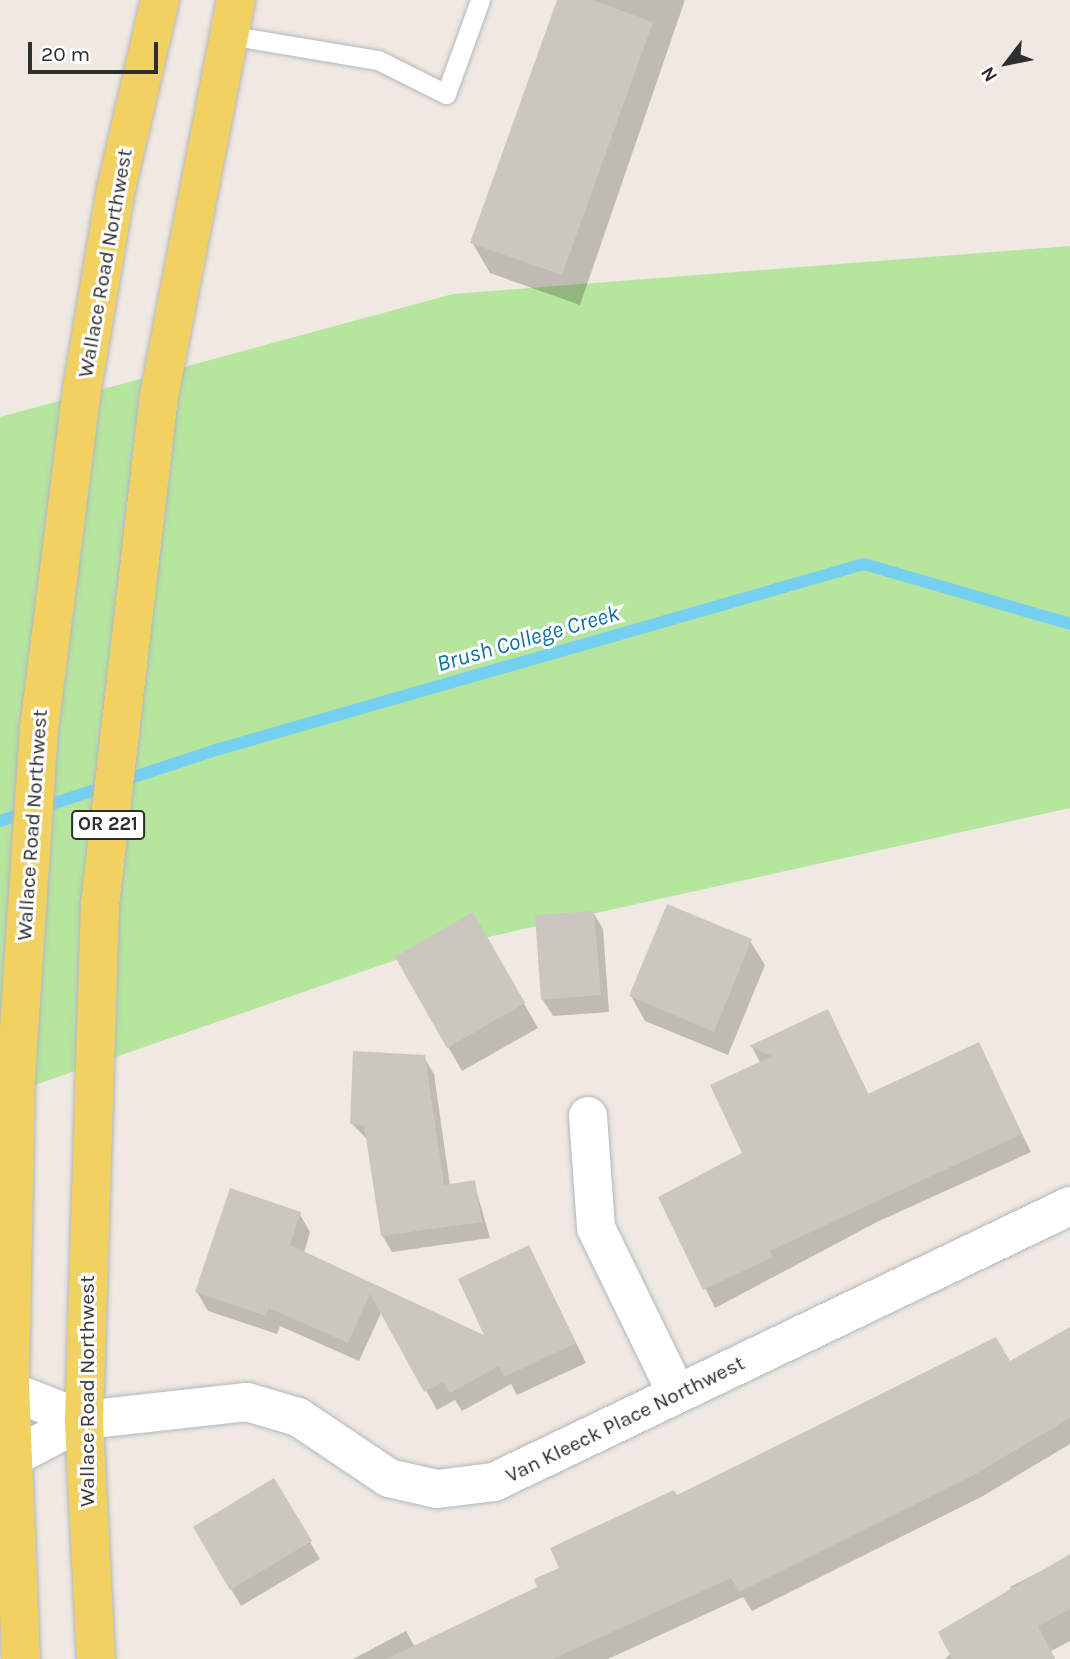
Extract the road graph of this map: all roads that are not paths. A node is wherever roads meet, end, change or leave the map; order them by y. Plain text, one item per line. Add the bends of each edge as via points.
1 (160, 0) edge
2 (480, 0) edge
3 (232, 18) edge
4 (588, 1116) dead end
5 (1070, 1206) edge
6 (5, 1387) edge
7 (677, 1394) junction
8 (84, 1420) junction
9 (5, 1464) edge
10 (21, 1659) edge
11 (96, 1659) edge

1 - 6 main road, Wallace Road Northwest via 116,189 82,388 38,729 16,1075
2 - 3 lane via 446,94 378,60
3 - 8 main road, Wallace Road Northwest / OR 221 via 180,268 130,610 100,905
4 - 7 street via 596,1228
5 - 7 street, Van Kleeck Place Northwest
6 - 8 street
6 - 9 main road, Wallace Road Northwest
7 - 8 street, Van Kleeck Place Northwest via 494,1482 437,1489 388,1478 298,1417 247,1402
8 - 9 street
8 - 11 main road, Wallace Road Northwest / OR 221
9 - 10 main road, Wallace Road Northwest

